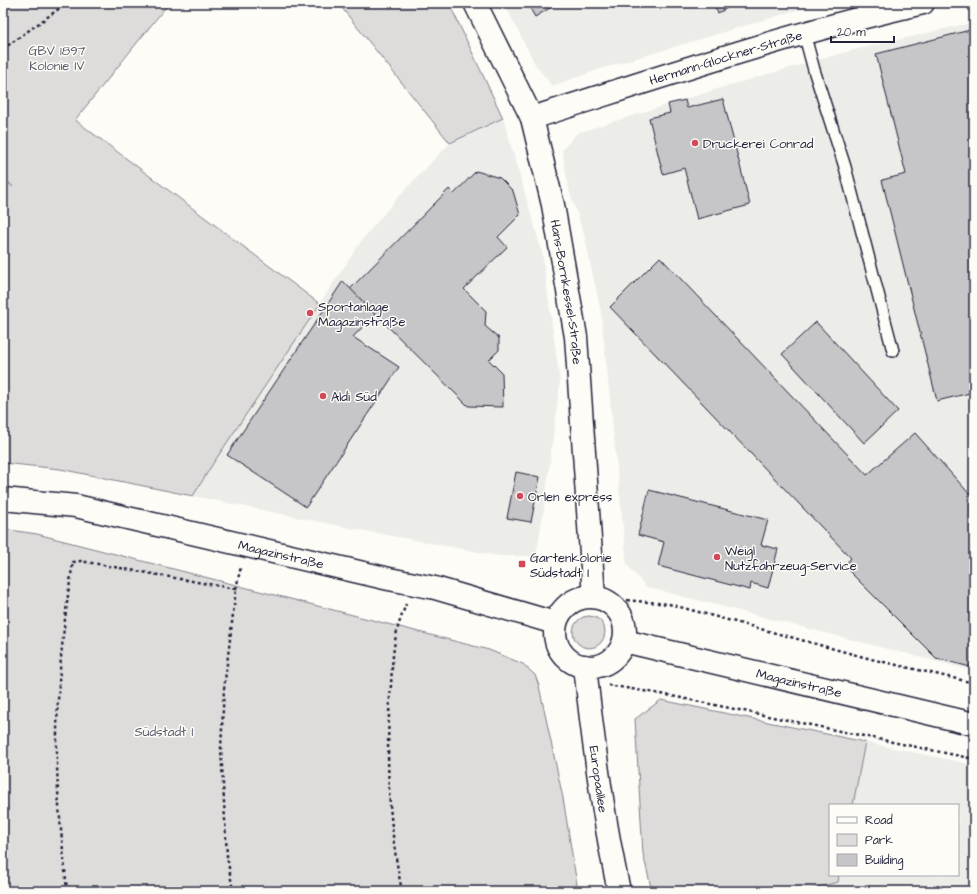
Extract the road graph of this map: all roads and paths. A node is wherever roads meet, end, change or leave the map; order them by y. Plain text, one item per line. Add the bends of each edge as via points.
1 (61, 3) edge
2 (475, 3) edge
3 (923, 3) edge
4 (868, 9) edge
5 (804, 32) junction
6 (3, 49) edge
7 (532, 118) junction
8 (893, 351) dead end
9 (3, 499) edge
10 (413, 584) junction
11 (594, 597) junction
12 (555, 623) junction
13 (624, 641) junction
14 (586, 674) junction
15 (974, 683) edge
16 (974, 724) edge
17 (974, 759) edge
18 (67, 891) edge
19 (233, 891) edge
20 (402, 891) edge
21 (619, 891) edge

1 - 6 path via 64,6
2 - 7 street, Hans-Bornkessel-Straße
3 - 4 street, Hermann-Glockner-Straße
4 - 5 street, Hermann-Glockner-Straße
5 - 7 street, Hermann-Glockner-Straße
5 - 8 lane via 845,167
7 - 11 street, Hans-Bornkessel-Straße via 553,205 576,337
9 - 10 street, Magazinstraße via 76,506
10 - 12 street, Magazinstraße
10 - 20 path via 397,632 387,724 389,787 396,860
11 - 12 street via 574,600 559,614
11 - 13 street via 605,600 615,607 622,617
11 - 15 path via 669,604 871,659
12 - 14 street via 558,647 565,657
13 - 14 street via 610,660
13 - 16 street, Magazinstraße
14 - 17 path via 667,695
14 - 21 street, Europaallee via 608,842
18 - 19 path via 58,791 58,692 64,616 73,562 236,589 224,689 221,748 227,856

